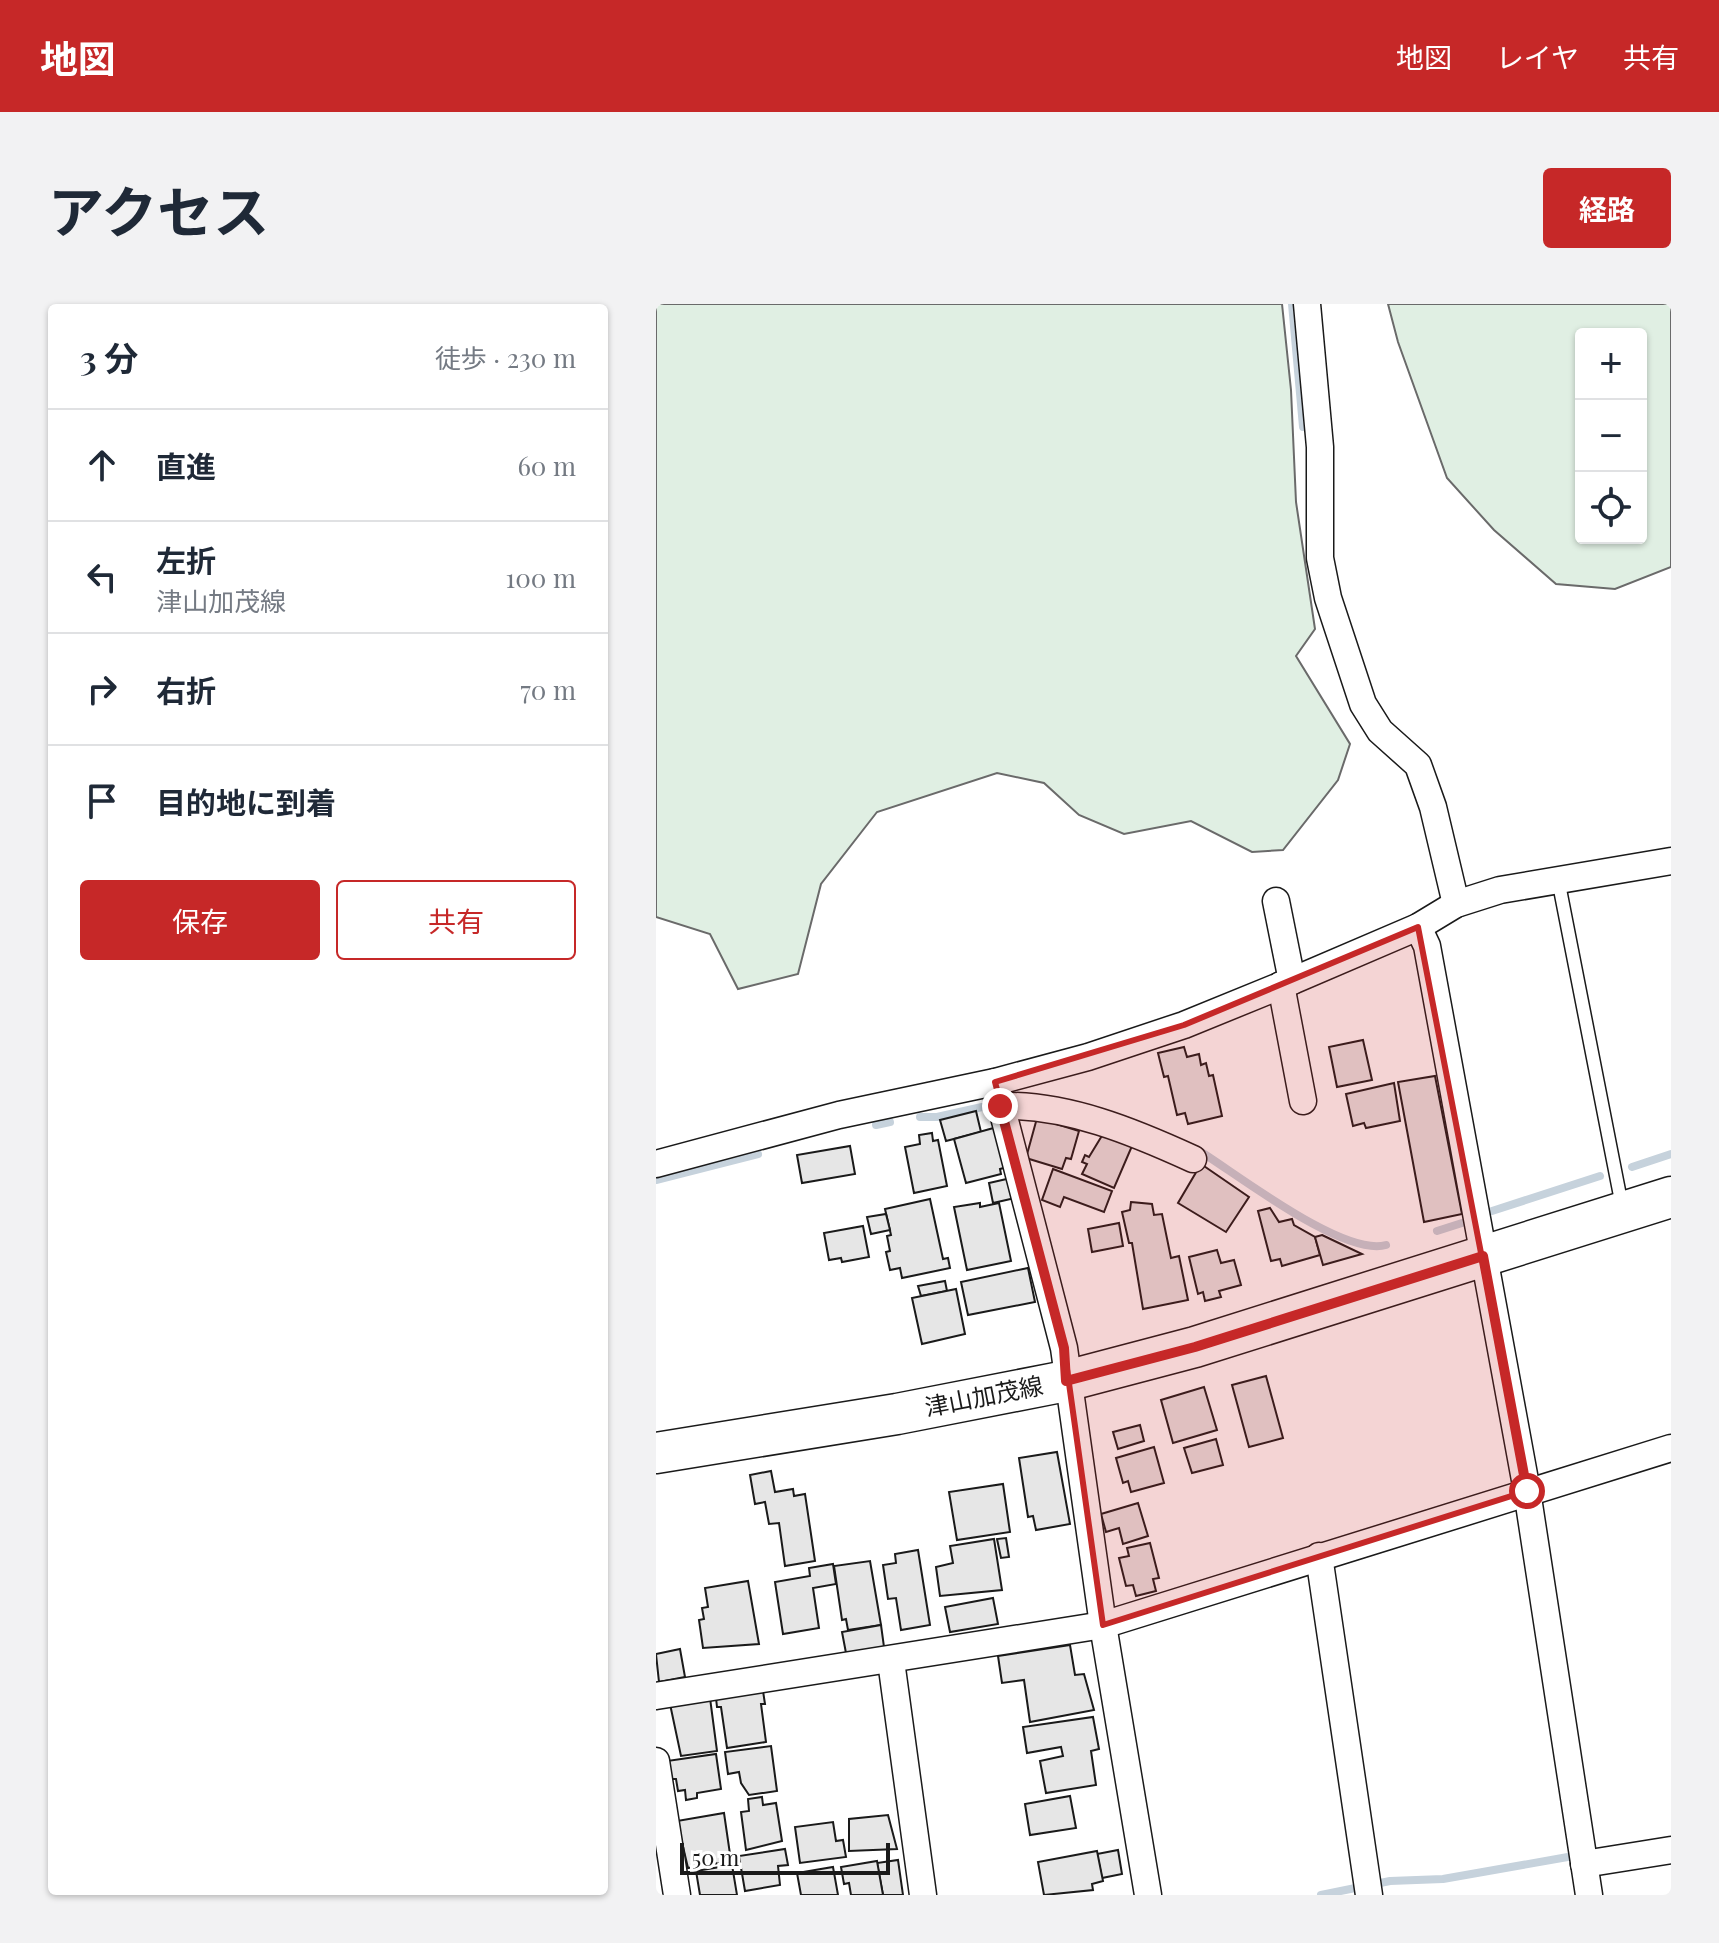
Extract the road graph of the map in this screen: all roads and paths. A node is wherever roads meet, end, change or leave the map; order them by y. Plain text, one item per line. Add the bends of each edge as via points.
1 (1307, 304) edge
2 (1671, 861) edge
3 (1558, 879) junction
4 (1276, 901) dead end
5 (1456, 904) junction
6 (1418, 927) junction
7 (1286, 983) junction
8 (998, 1094) junction
9 (1303, 1101) dead end
10 (1193, 1159) dead end
11 (656, 1164) edge
12 (1671, 1197) edge
13 (1624, 1212) junction
14 (1483, 1256) junction
15 (1066, 1381) junction
16 (1671, 1448) edge
17 (656, 1453) edge
18 (1527, 1491) junction
19 (1319, 1556) junction
20 (1103, 1625) junction
21 (891, 1661) junction
22 (656, 1696) edge
23 (656, 1761) edge
24 (1671, 1850) edge
25 (1583, 1856) junction
26 (677, 1895) edge
27 (923, 1895) edge
28 (1148, 1895) edge
29 (1369, 1895) edge
30 (1589, 1895) edge

1 - 5 street via 1320,447 1320,558 1328,598 1363,704 1380,731 1418,765
2 - 3 street
3 - 5 street
3 - 13 lane
4 - 7 street
5 - 6 street
6 - 7 street
6 - 14 street via 1427,946
7 - 8 street
7 - 9 street
8 - 10 street via 1150,1139
8 - 11 street via 839,1115
8 - 15 street via 1064,1348
12 - 13 main road, 津山加茂線
13 - 14 main road, 津山加茂線
14 - 15 main road, 津山加茂線 via 1195,1347
14 - 18 street
15 - 17 main road, 津山加茂線
15 - 20 street
16 - 18 street
18 - 19 street
18 - 25 street
19 - 20 street
19 - 29 street
20 - 21 street
20 - 28 street
21 - 22 street
21 - 27 street
23 - 26 street
24 - 25 street
25 - 30 street

